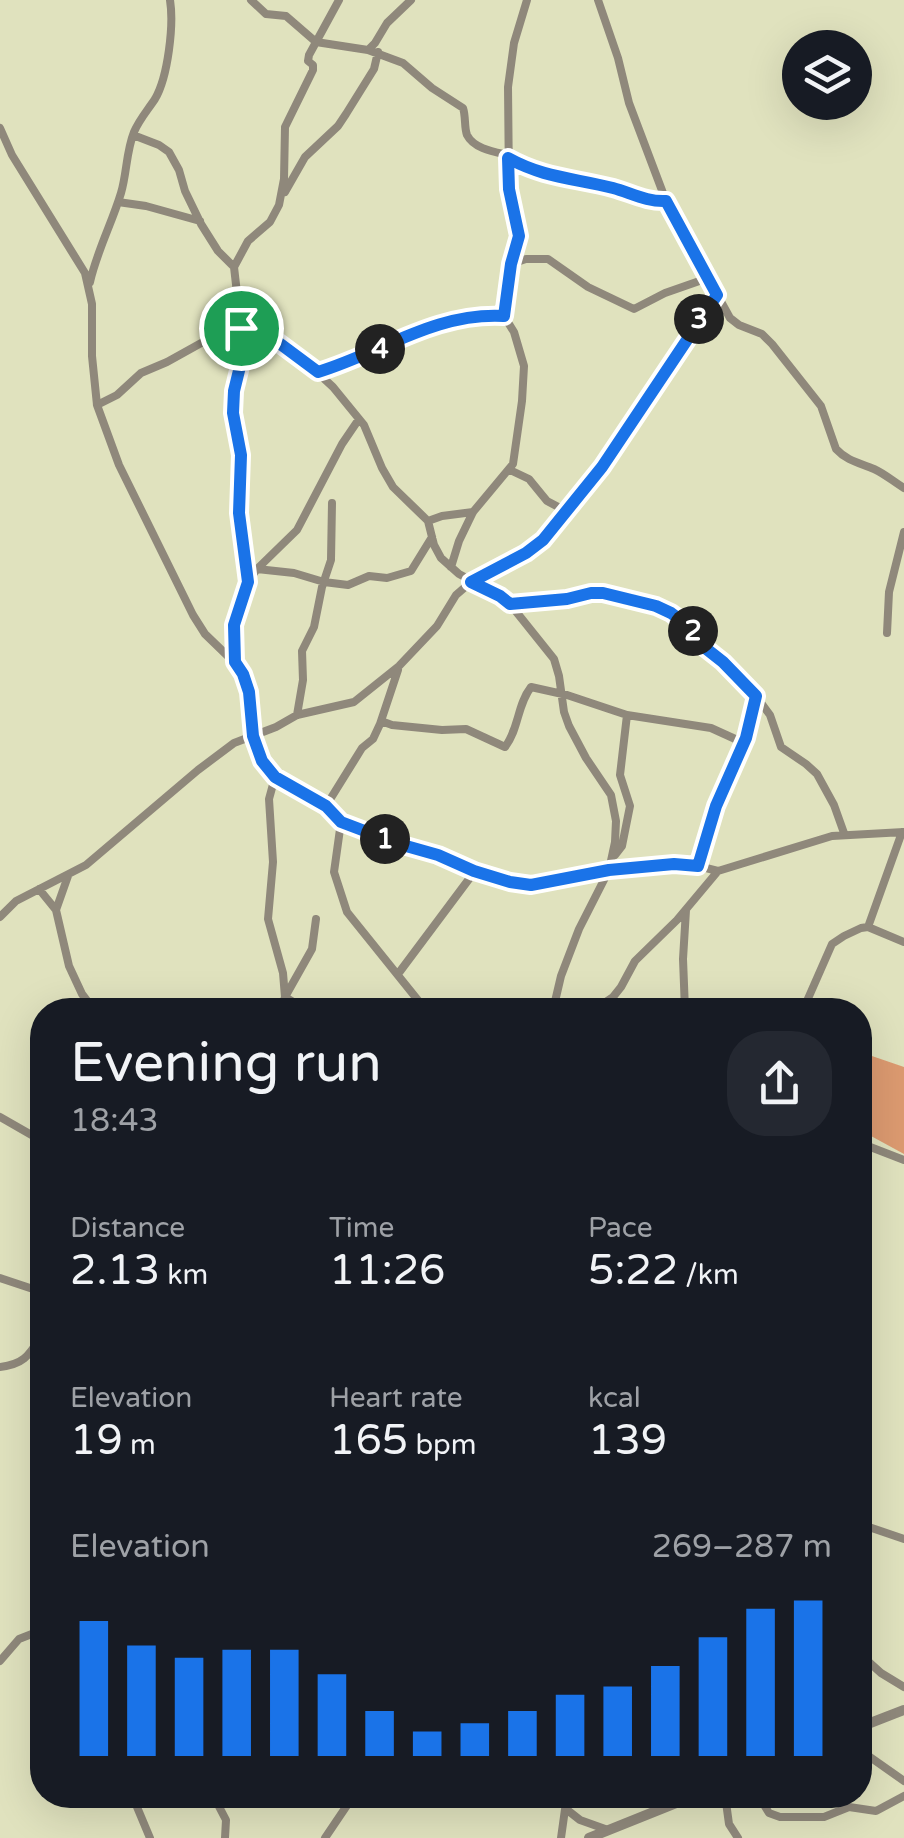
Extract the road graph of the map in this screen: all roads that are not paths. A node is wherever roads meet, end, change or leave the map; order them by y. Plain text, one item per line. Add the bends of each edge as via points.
1 (170, 0) edge
2 (251, 0) edge
3 (339, 0) edge
4 (412, 0) edge
5 (527, 0) edge
6 (598, 0) edge
7 (316, 42) junction
8 (373, 51) junction
9 (0, 128) edge
10 (133, 135) junction
11 (508, 156) junction
12 (283, 196) junction
13 (666, 201) junction
14 (118, 202) junction
15 (200, 221) junction
16 (511, 264) junction
17 (234, 267) junction
18 (708, 278) junction
19 (89, 286) junction
20 (717, 295) junction
21 (504, 316) junction
22 (241, 328) junction
23 (318, 372) junction
24 (97, 405) junction
25 (359, 418) junction
26 (510, 470) junction
27 (904, 488) edge
28 (332, 504) dead end
29 (566, 511) junction
30 (473, 512) junction
31 (428, 522) junction
32 (904, 532) edge
33 (432, 538) junction
34 (452, 567) junction
35 (257, 569) junction
36 (248, 582) junction
37 (324, 582) junction
38 (471, 582) junction
39 (510, 604) junction
40 (886, 633) dead end
41 (235, 662) junction
42 (399, 666) junction
43 (560, 695) junction
44 (756, 696) junction
45 (297, 715) junction
46 (627, 715) junction
47 (381, 722) junction
48 (253, 736) junction
49 (744, 743) junction
50 (275, 777) junction
51 (326, 806) junction
52 (341, 822) junction
53 (903, 832) edge
54 (844, 833) junction
55 (613, 857) junction
56 (698, 866) junction
57 (609, 870) junction
58 (474, 871) junction
59 (718, 871) junction
60 (68, 876) junction
61 (39, 889) junction
62 (686, 909) junction
63 (56, 910) junction
64 (0, 917) edge
65 (316, 919) dead end
66 (868, 927) junction
67 (904, 942) edge
68 (398, 974) junction
69 (285, 997) joint
70 (85, 998) edge
71 (417, 998) edge
72 (556, 998) edge
73 (612, 998) edge
74 (685, 998) edge
75 (809, 998) edge
76 (0, 1117) edge
77 (30, 1134) edge
78 (872, 1148) edge
79 (904, 1160) edge
80 (0, 1278) edge
81 (30, 1288) edge
82 (30, 1352) edge
83 (0, 1368) edge
84 (872, 1528) edge
85 (904, 1538) edge
86 (30, 1635) edge
87 (0, 1661) edge
88 (872, 1664) edge
89 (904, 1687) edge
90 (904, 1710) edge
91 (872, 1722) edge
92 (872, 1758) edge
93 (904, 1781) edge
94 (904, 1796) edge
95 (137, 1808) edge
96 (221, 1808) edge
97 (345, 1808) edge
98 (663, 1808) edge
99 (727, 1808) edge
100 (766, 1808) edge
101 (847, 1808) edge
102 (856, 1808) edge
103 (566, 1809) joint
104 (608, 1830) junction
105 (150, 1838) edge
106 (225, 1838) edge
107 (325, 1838) edge
108 (560, 1838) edge
109 (588, 1838) edge
110 (738, 1838) edge

1 - 10 street via 161,84
2 - 7 street via 266,14 286,16
3 - 7 street
4 - 8 street via 387,23
5 - 11 street via 510,64
6 - 13 street
7 - 8 street
7 - 12 street via 308,60 313,70 285,127
8 - 11 street via 403,63 461,106 474,143
8 - 12 street via 374,69
9 - 19 street
10 - 14 street
10 - 15 street via 169,152
11 - 13 street via 530,170
11 - 16 street via 519,236
12 - 17 street
13 - 18 street
14 - 15 street
14 - 19 street
15 - 17 street
16 - 18 street via 548,259 634,308
16 - 21 street
17 - 22 street
18 - 20 street
19 - 24 street
20 - 27 street via 734,322 765,336 821,406 836,449
20 - 29 street
21 - 23 street via 431,326
21 - 26 street via 524,366
22 - 23 street via 275,340
22 - 24 street via 220,331 150,368
22 - 36 street via 245,346 233,413
23 - 25 street
24 - 41 street via 119,465 193,614
25 - 31 street via 388,480
25 - 35 street via 297,530
26 - 29 street
26 - 30 street
28 - 37 street
29 - 38 street via 526,553
30 - 31 street
30 - 34 street
31 - 33 street
32 - 40 street
33 - 34 street
33 - 37 street via 409,572 352,584
34 - 38 street
35 - 36 street
35 - 37 street
36 - 41 street via 234,625
37 - 45 street via 302,652
38 - 39 street
38 - 42 street
39 - 43 street via 554,660
39 - 44 street via 603,593 656,606 691,628
41 - 48 street via 249,692
42 - 45 street via 354,702
42 - 47 street
43 - 46 street
43 - 47 street via 532,687 506,748 466,730
43 - 55 street via 578,745 614,803
44 - 49 street
44 - 54 street via 781,747 817,774
45 - 48 street
46 - 49 street via 710,728
46 - 55 street via 620,775 630,806 622,846
47 - 51 street
48 - 50 street
48 - 60 street via 198,770
49 - 56 street
50 - 51 street
50 - 69 street via 268,919
51 - 52 street
52 - 58 street
52 - 68 street via 334,872 344,901
53 - 54 street
53 - 66 street
54 - 59 street
55 - 57 street
56 - 57 street
56 - 59 street
57 - 58 street via 531,885
57 - 72 street
58 - 68 street
59 - 62 street
60 - 61 street
60 - 63 street
61 - 63 street
61 - 64 street
62 - 73 street via 635,961
62 - 74 street
63 - 70 street via 69,966
65 - 69 street via 312,949
66 - 67 street
66 - 75 street via 832,944
68 - 71 street
76 - 77 street
78 - 79 street
80 - 81 street
82 - 83 street
84 - 85 street
86 - 87 street
88 - 89 street
90 - 91 street
92 - 93 street
94 - 102 street via 876,1811
95 - 105 street
96 - 106 street
97 - 107 street
98 - 104 street
99 - 110 street
100 - 101 street via 796,1818
103 - 104 street
103 - 108 street
104 - 109 street

